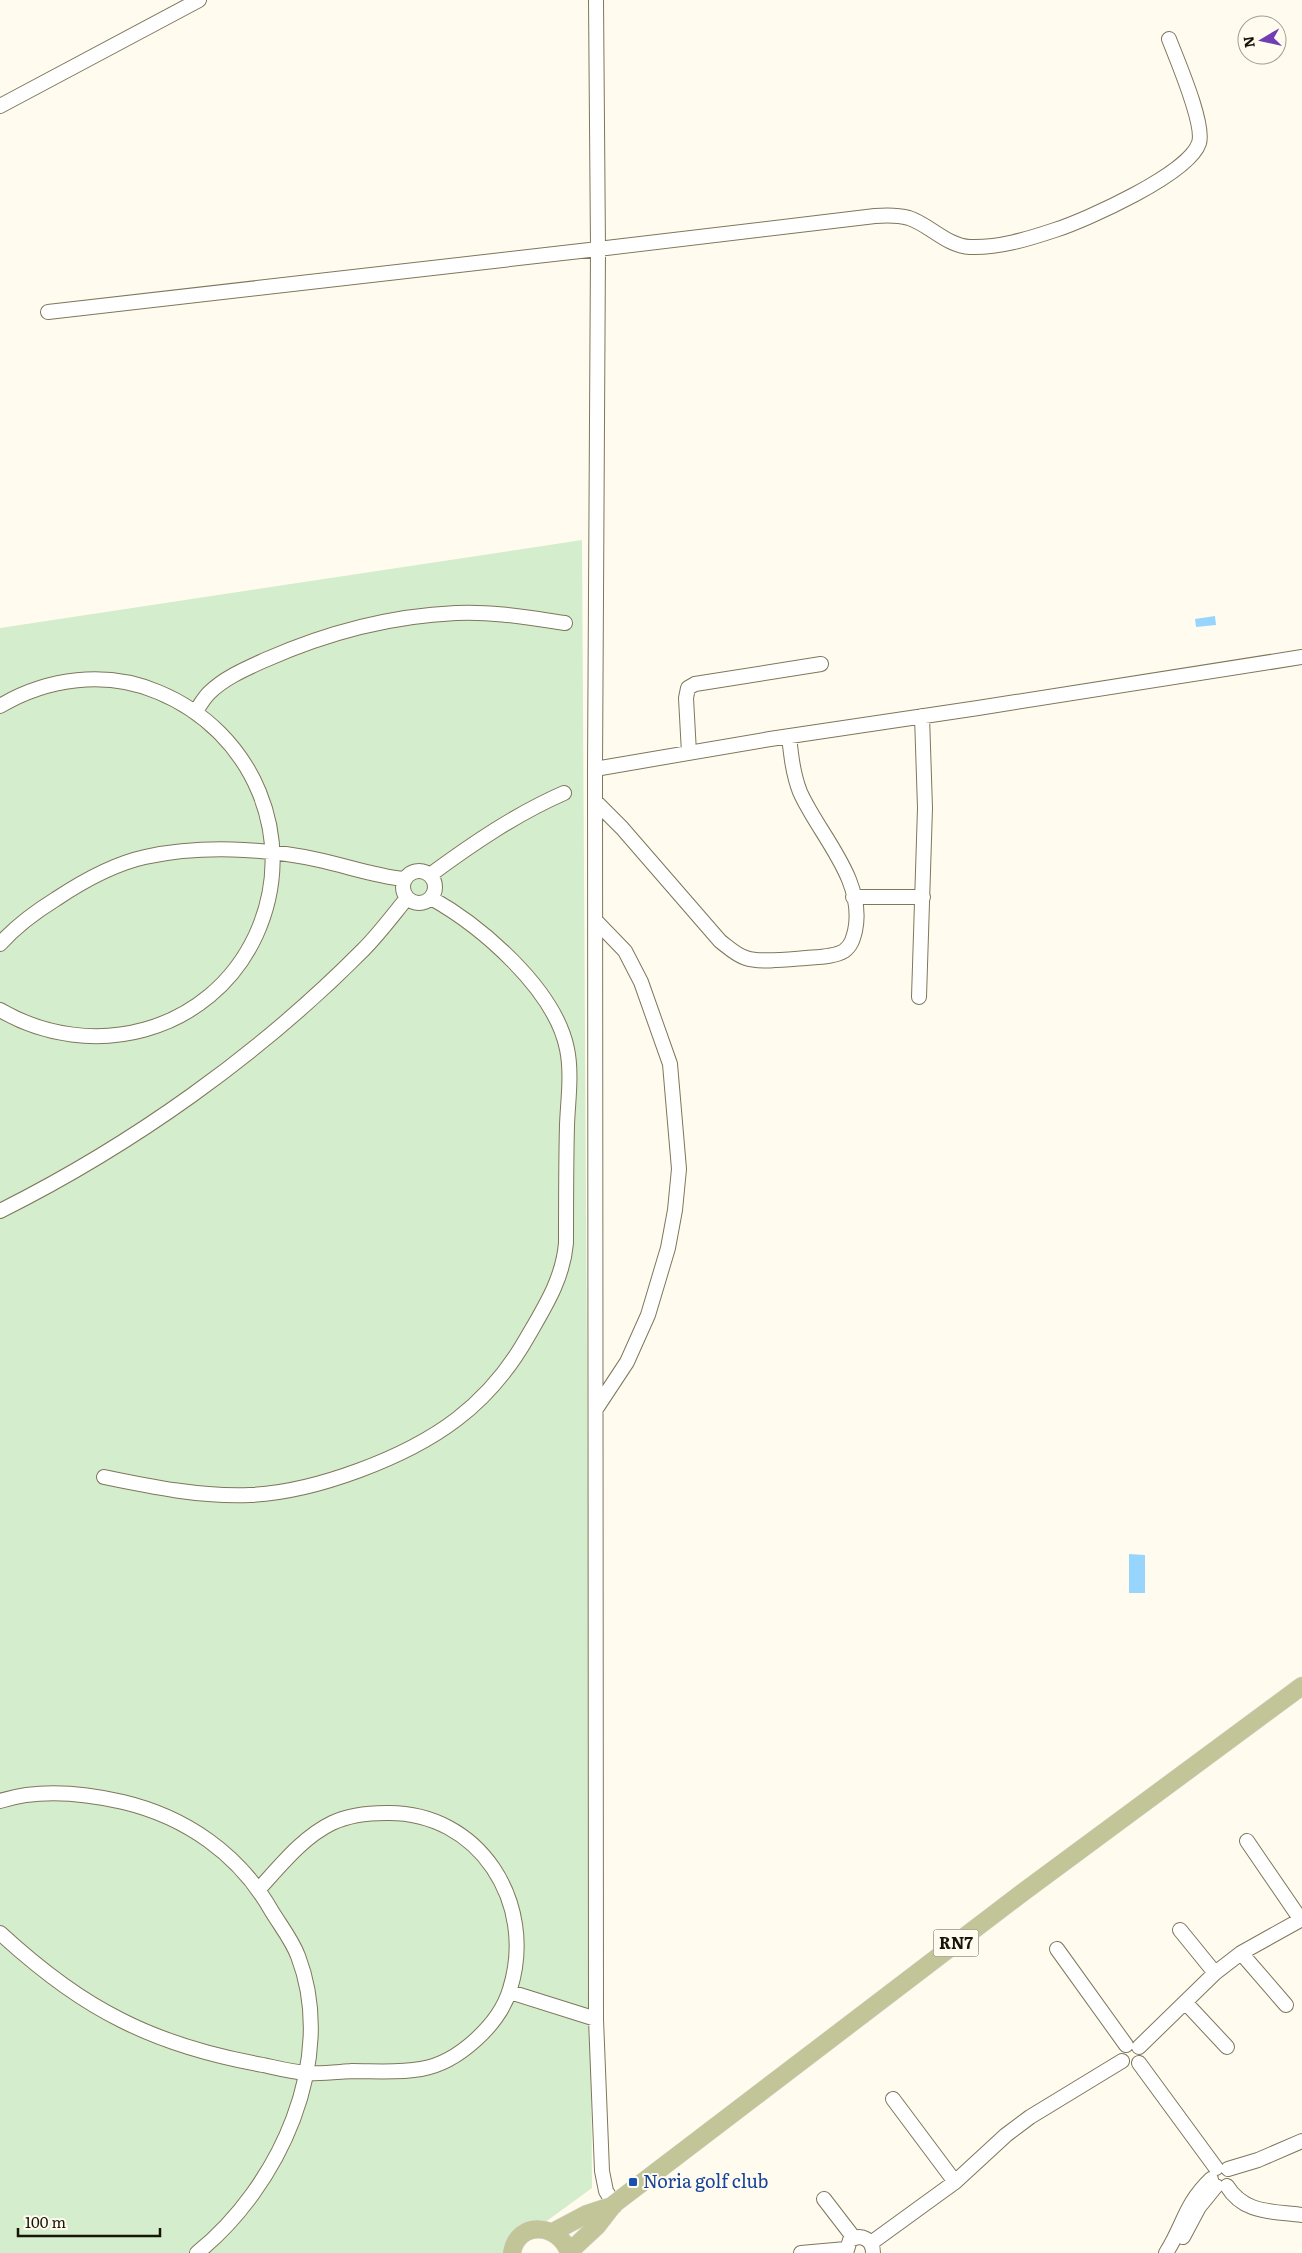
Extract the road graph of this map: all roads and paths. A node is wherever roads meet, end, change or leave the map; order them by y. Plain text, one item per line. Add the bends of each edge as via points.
1 (199, 0) edge
2 (596, 0) edge
3 (1169, 39) dead end
4 (0, 106) edge
5 (598, 249) junction
6 (48, 312) dead end
7 (566, 623) dead end
8 (1302, 656) edge
9 (821, 664) dead end
10 (0, 706) edge
11 (196, 711) junction
12 (922, 716) junction
13 (789, 736) junction
14 (689, 753) junction
15 (595, 769) junction
16 (564, 793) dead end
17 (595, 801) junction
18 (272, 853) junction
19 (430, 875) junction
20 (404, 880) junction
21 (853, 897) junction
22 (923, 897) junction
23 (407, 898) junction
24 (431, 898) junction
25 (596, 921) junction
26 (0, 944) edge
27 (919, 997) dead end
28 (0, 1010) edge
29 (0, 1211) edge
30 (596, 1410) junction
31 (104, 1477) dead end
32 (1302, 1686) edge
33 (0, 1801) edge
34 (1247, 1842) dead end
35 (259, 1889) junction
36 (1301, 1920) edge
37 (1180, 1930) dead end
38 (0, 1934) edge
39 (1057, 1949) dead end
40 (1241, 1953) junction
41 (1215, 1973) junction
42 (510, 1992) junction
43 (1185, 2002) junction
44 (1286, 2005) dead end
45 (596, 2020) junction
46 (1133, 2046) junction
47 (1227, 2047) dead end
48 (1122, 2061) junction
49 (1139, 2063) junction
50 (307, 2073) junction
51 (893, 2099) dead end
52 (1302, 2140) edge
53 (1302, 2150) edge
54 (1222, 2177) junction
55 (955, 2182) junction
56 (824, 2199) dead end
57 (614, 2204) junction
58 (1302, 2215) edge
59 (553, 2232) junction
60 (849, 2246) edge
61 (872, 2248) edge
62 (197, 2253) edge
63 (512, 2253) edge
64 (569, 2253) edge
65 (801, 2253) edge
66 (1166, 2253) edge
67 (1175, 2253) edge

1 - 4 street
2 - 5 street
3 - 5 street via 1200,126 1194,152 1188,160 1147,188 1057,230 1012,243 968,247 908,218 891,215
5 - 6 street
5 - 15 street
7 - 11 street via 457,612 367,624 303,644 242,671 209,693
8 - 12 street
9 - 14 street via 695,684 688,688
10 - 11 street via 48,685 99,679 150,688
11 - 18 street via 230,743 251,773 267,816
12 - 13 street
12 - 22 street
13 - 14 street
13 - 21 street via 800,791 839,859
14 - 15 street
15 - 17 street
16 - 19 street via 539,804 472,844
17 - 21 street via 720,941 746,959 806,958 842,952 850,945 855,930
17 - 25 street
18 - 20 street
18 - 26 street via 238,850 144,857 82,882 31,915
18 - 28 street via 265,909 251,943 224,982 180,1016 127,1035 100,1038 44,1030
19 - 20 street via 418,870
19 - 24 street via 435,889
20 - 23 street
21 - 22 street
22 - 27 street
23 - 24 street via 419,903
23 - 29 street via 364,949 259,1046 98,1156
24 - 31 street via 457,912 506,954 546,1002 562,1030 569,1067 566,1243 564,1262 552,1295 514,1361 479,1399 457,1419 372,1464 324,1482 250,1495 208,1494
25 - 30 street
25 - 30 street via 624,951 641,982 670,1064 679,1169 668,1248 648,1316 627,1362
30 - 45 street
32 - 57 main road, RN7 via 1022,1893
33 - 35 street via 63,1792 139,1806 188,1825 224,1852
34 - 36 street
35 - 42 street via 312,1835 334,1822 365,1813 405,1812 439,1823 469,1839 493,1866 510,1897 517,1931 516,1966
35 - 50 street via 298,1956 309,1996 311,2037
36 - 40 street
37 - 41 street
38 - 50 street via 78,1996 164,2040 221,2058
39 - 46 street
40 - 41 street
40 - 44 street
41 - 43 street
42 - 45 street
42 - 50 street via 499,2014 480,2036 452,2057 424,2069
43 - 46 street
43 - 47 street
45 - 57 street via 602,2171 606,2191
46 - 48 street via 1120,2053
46 - 49 street via 1142,2054
48 - 49 street via 1128,2066
48 - 55 street via 1030,2117
49 - 54 street
50 - 62 street via 285,2140 255,2193 215,2239
51 - 55 street
52 - 54 street
53 - 54 street via 1283,2160
54 - 58 street via 1242,2203 1262,2211
54 - 66 street via 1199,2191 1188,2206
54 - 67 street via 1199,2207
55 - 61 street
56 - 60 street
57 - 59 main road, RN7
57 - 64 main road, RN7
59 - 63 main road, RN7 via 533,2230 524,2234 517,2240
59 - 64 main road, RN7 via 566,2244
60 - 61 street via 866,2238
60 - 65 street

